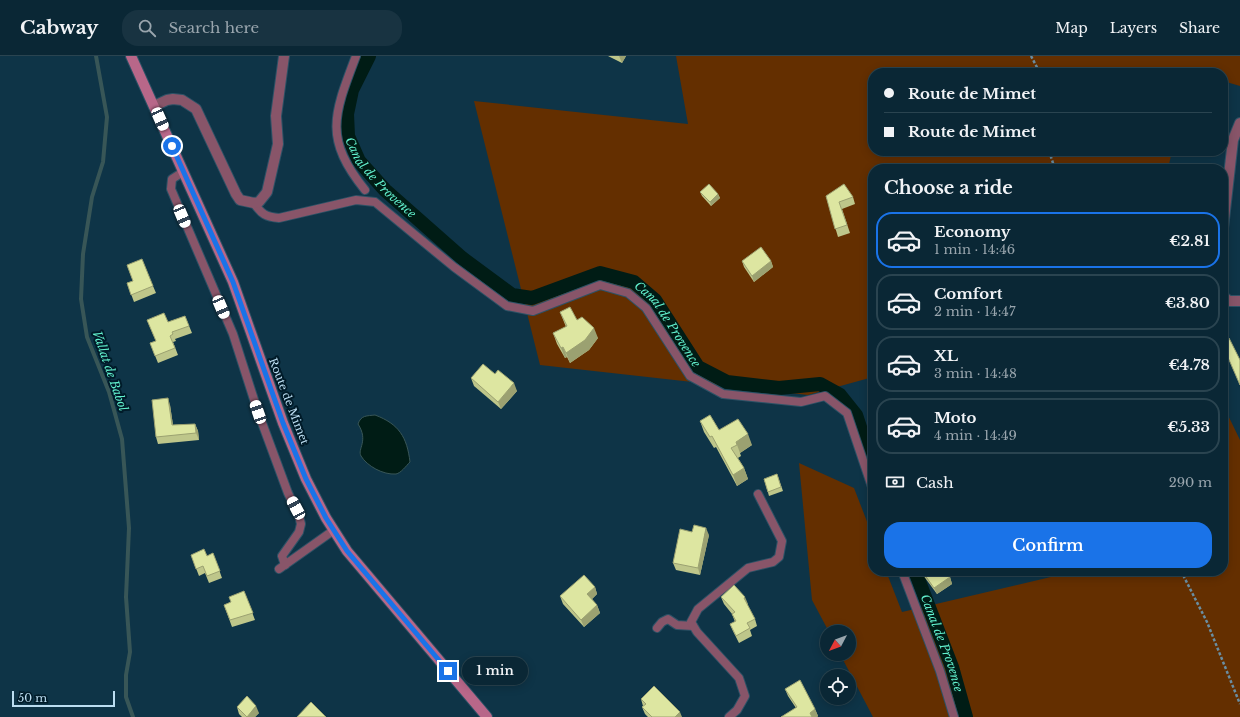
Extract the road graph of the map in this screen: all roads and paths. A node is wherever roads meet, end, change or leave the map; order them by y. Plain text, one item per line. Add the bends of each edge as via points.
1 (131, 56) edge
2 (284, 56) edge
3 (356, 56) edge
4 (1031, 56) edge
5 (1037, 68) edge
6 (154, 106) junction
7 (1240, 123) edge
8 (183, 172) junction
9 (1228, 184) edge
10 (365, 190) dead end
11 (254, 203) junction
12 (1228, 300) edge
13 (1240, 301) edge
14 (868, 466) edge
15 (758, 494) dead end
16 (334, 530) junction
17 (904, 576) edge
18 (1184, 576) edge
19 (693, 626) junction
20 (657, 628) dead end
21 (1240, 704) edge
22 (487, 717) edge
23 (729, 717) edge
24 (954, 717) edge

1 - 6 main road, Route de Mimet
2 - 11 street via 276,116 278,144 267,192
3 - 10 lane via 337,110 335,132 339,150 348,169
4 - 5 path
6 - 8 main road, Route de Mimet
6 - 11 street via 173,99 182,100 196,109 236,194 240,200
7 - 9 street via 1233,140
8 - 16 main road, Route de Mimet via 233,282 283,423 306,479
8 - 16 lane via 172,179 171,190 233,334 264,427 299,516 299,532 284,551 282,567
11 - 14 lane via 260,212 269,218 279,218 356,200 375,202 454,267 507,306 533,311 600,285 628,293 646,308 690,376 723,394 801,402 825,396 847,414
12 - 13 street
15 - 19 lane via 782,541 779,557 773,562 748,568 698,609 691,622
16 - 22 main road, Route de Mimet via 347,551
17 - 24 lane via 940,671
18 - 21 path via 1207,622
19 - 20 lane via 677,625 668,620
19 - 23 lane via 739,678 745,696 737,710

